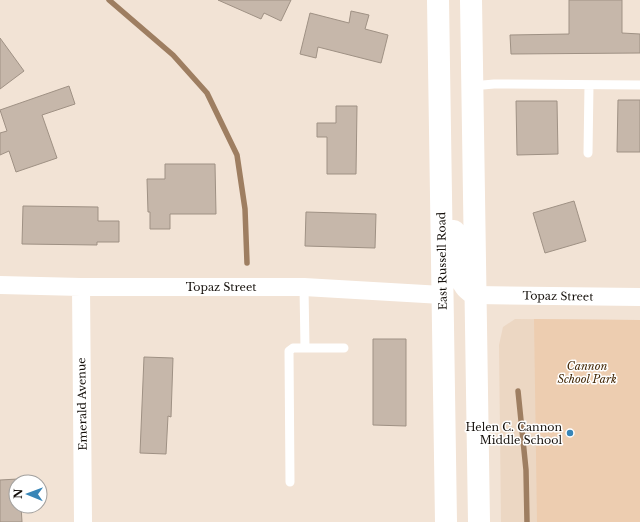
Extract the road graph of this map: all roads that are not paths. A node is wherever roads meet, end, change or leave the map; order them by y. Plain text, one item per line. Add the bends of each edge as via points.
1 (438, 0) edge
2 (471, 0) edge
3 (589, 85) junction
4 (640, 85) edge
5 (439, 86) junction
6 (472, 86) junction
7 (588, 153) dead end
8 (0, 285) edge
9 (81, 287) junction
10 (304, 287) junction
11 (442, 295) junction
12 (475, 295) junction
13 (640, 297) edge
14 (305, 348) junction
15 (344, 348) dead end
16 (290, 482) dead end
17 (83, 522) edge
18 (446, 522) edge
19 (479, 522) edge

1 - 5 main road, East Russell Road
2 - 6 main road
3 - 4 lane
3 - 6 lane
3 - 7 lane
5 - 11 main road, East Russell Road
5 - 12 main road via 449,114 451,196 456,254 464,286
6 - 12 main road
8 - 9 street, Topaz Street
9 - 10 street, Topaz Street
9 - 17 street, Emerald Avenue
10 - 11 street, Topaz Street
10 - 14 lane
11 - 18 main road, East Russell Road
12 - 13 street, Topaz Street
12 - 19 main road
14 - 15 lane
14 - 16 lane via 292,348 289,351

